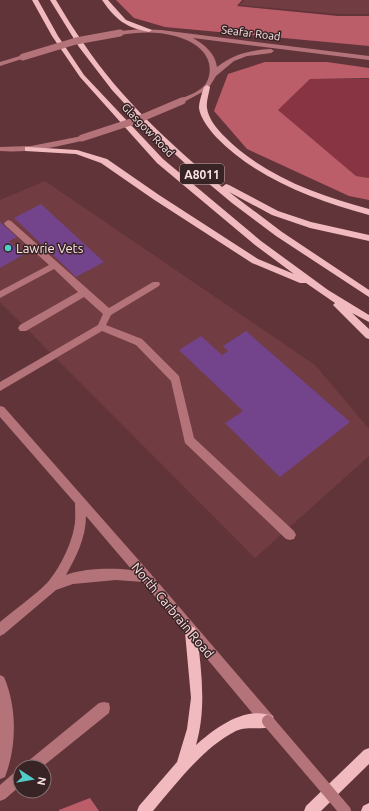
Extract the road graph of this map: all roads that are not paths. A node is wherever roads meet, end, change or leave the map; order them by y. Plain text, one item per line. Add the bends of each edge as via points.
1 (35, 0) edge
2 (53, 0) edge
3 (106, 0) edge
4 (149, 30) junction
5 (175, 34) junction
6 (325, 52) junction
7 (369, 58) edge
8 (0, 64) edge
9 (212, 76) junction
10 (207, 87) junction
11 (0, 149) edge
12 (28, 149) junction
13 (12, 150) junction
14 (0, 155) edge
15 (204, 176) junction
16 (369, 212) edge
17 (8, 223) dead end
18 (369, 238) edge
19 (55, 264) junction
20 (156, 284) dead end
21 (322, 290) junction
22 (85, 292) junction
23 (369, 294) edge
24 (0, 295) edge
25 (108, 313) junction
26 (369, 319) edge
27 (102, 327) junction
28 (23, 328) dead end
29 (369, 335) edge
30 (0, 387) edge
31 (0, 410) edge
32 (80, 502) junction
33 (290, 535) dead end
34 (146, 578) junction
35 (52, 586) junction
36 (0, 630) edge
37 (191, 632) junction
38 (0, 681) edge
39 (104, 708) dead end
40 (268, 721) junction
41 (369, 755) edge
42 (42, 759) edge
43 (183, 766) junction
44 (0, 772) edge
45 (12, 784) edge
46 (0, 794) edge
47 (144, 811) edge
48 (311, 811) edge
49 (345, 811) edge

1 - 21 main road, Glasgow Road / A8011 via 82,76 160,161 258,243
2 - 15 main road, Glasgow Road / A8011 via 99,71 152,128
3 - 4 main road via 120,20
4 - 5 street
4 - 8 street, bridge via 76,41
5 - 6 street, Seafar Road
5 - 9 street via 207,50 214,67
6 - 7 street, Seafar Road
6 - 9 street, Seafar Road via 257,52 231,59
9 - 10 street
10 - 12 street, bridge via 182,101 137,120 82,138
10 - 16 main road via 203,108 216,132 232,149 273,177 348,207
11 - 13 street
12 - 13 street
12 - 21 main road via 77,152 104,161 255,261
13 - 14 street
15 - 18 main road via 275,213 310,225
15 - 23 main road, Glasgow Road / A8011 via 292,243
17 - 19 street
19 - 22 street
19 - 24 street
20 - 25 street
21 - 26 main road, Glasgow Road / A8011
21 - 29 main road
22 - 25 street
22 - 28 street
25 - 27 street
27 - 30 street
27 - 33 street via 139,342 176,379 189,440
31 - 32 street, North Carbrain Road
32 - 34 street, North Carbrain Road
32 - 35 street via 80,527 73,548 64,569
34 - 35 street via 116,574 93,575 72,578
34 - 37 street, North Carbrain Road
35 - 36 street
37 - 40 street, North Carbrain Road
37 - 43 main road via 197,698 194,728
38 - 44 street via 9,727 6,754
39 - 42 street
40 - 43 main road via 248,721 231,726
40 - 49 street, North Carbrain Road, bridge
41 - 48 main road
43 - 47 main road
45 - 46 street

